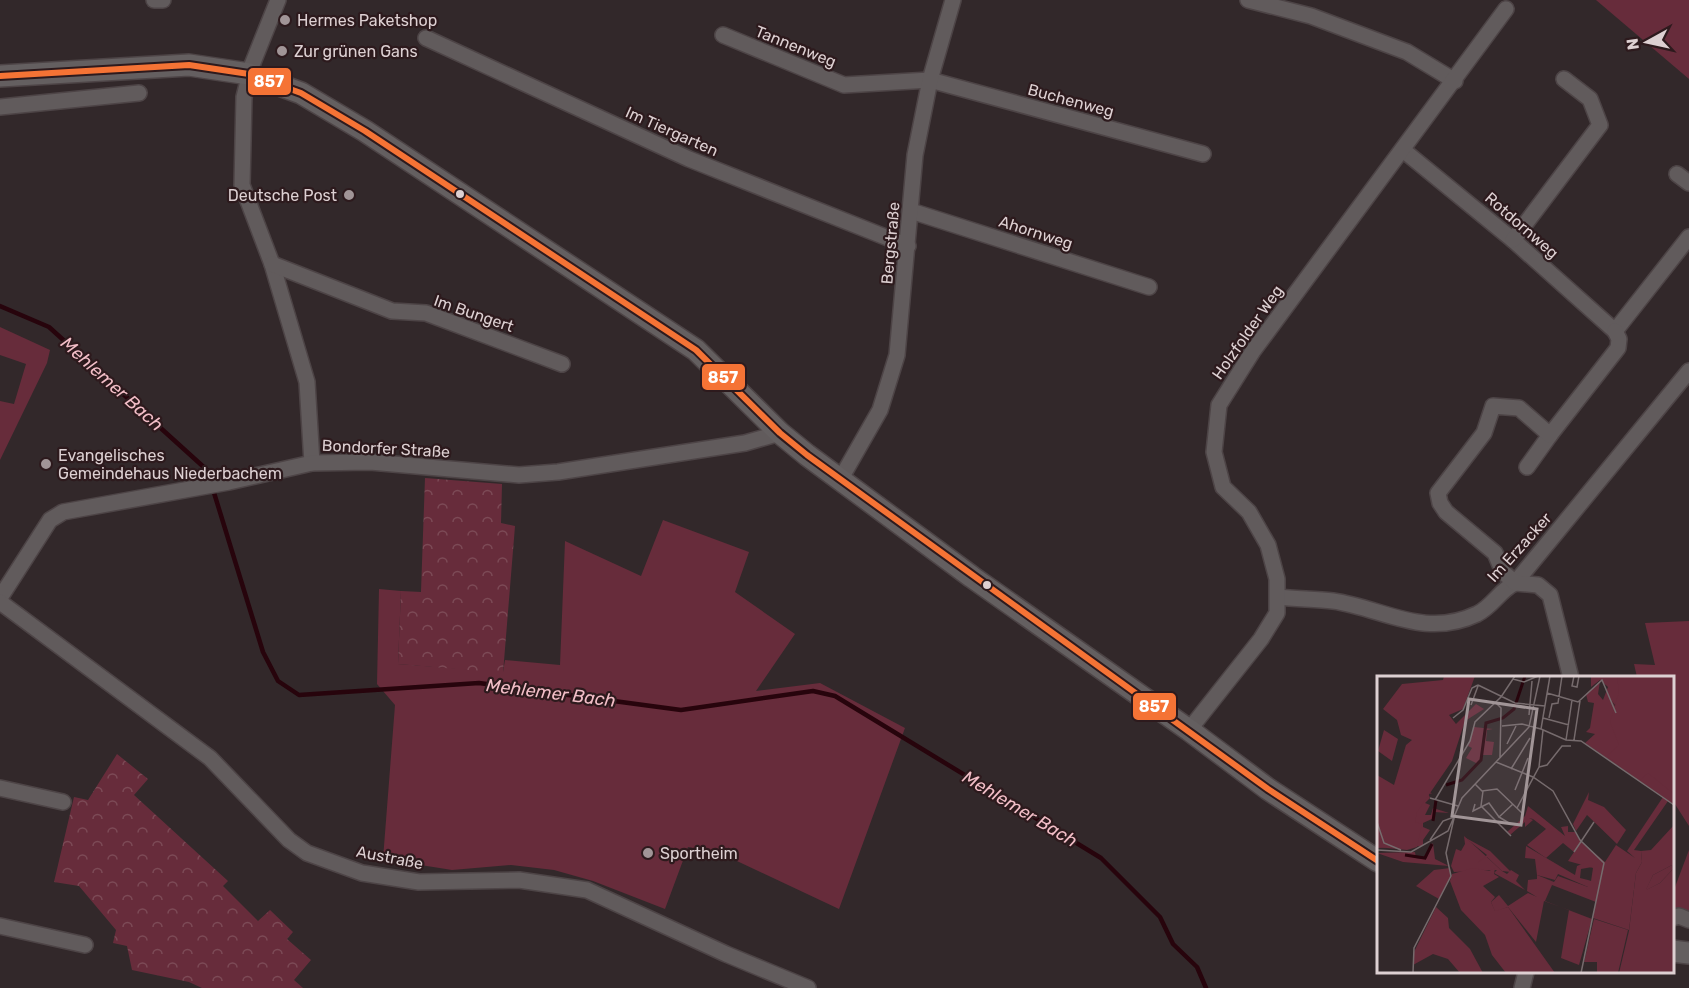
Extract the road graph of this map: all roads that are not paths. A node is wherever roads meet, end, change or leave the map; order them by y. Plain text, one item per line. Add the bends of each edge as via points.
1 (154, 0) edge
2 (163, 0) edge
3 (278, 0) edge
4 (953, 0) edge
5 (1248, 0) edge
6 (1506, 9) dead end
7 (723, 35) dead end
8 (426, 38) dead end
9 (249, 74) junction
10 (0, 76) edge
11 (1564, 79) dead end
12 (930, 81) junction
13 (1455, 81) junction
14 (139, 93) dead end
15 (0, 107) edge
16 (1403, 150) junction
17 (1203, 154) dead end
18 (911, 212) junction
19 (1689, 237) edge
20 (1513, 240) junction
21 (908, 246) junction
22 (272, 264) junction
23 (1149, 287) dead end
24 (1615, 331) junction
25 (562, 364) dead end
26 (1689, 371) edge
27 (780, 433) junction
28 (1550, 435) junction
29 (312, 463) junction
30 (1527, 467) dead end
31 (840, 480) junction
32 (1515, 583) junction
33 (1278, 597) junction
34 (0, 600) edge
35 (1570, 676) edge
36 (1189, 730) junction
37 (0, 788) edge
38 (63, 802) dead end
39 (1377, 860) edge
40 (1674, 917) edge
41 (1689, 920) edge
42 (0, 926) edge
43 (85, 945) dead end
44 (1674, 951) edge
45 (1689, 953) edge
46 (1526, 973) edge
47 (808, 988) edge
48 (1522, 988) edge

1 - 2 street
3 - 9 street
4 - 12 street, Bergstraße
5 - 13 street via 1311,16 1407,52
6 - 13 street, Holzfolder Weg
7 - 12 street, Tannenweg via 844,84
8 - 21 street, Im Tiergarten via 689,159
9 - 10 main road via 179,65
9 - 22 street via 244,97 242,185
9 - 27 main road via 301,93 365,131 664,328 696,350
11 - 20 street via 1590,99 1600,125
12 - 17 street, Buchenweg
12 - 18 street, Bergstraße via 915,156
13 - 16 street, Holzfolder Weg
14 - 15 street
16 - 20 street, Rotdornweg
16 - 33 street, Holzfolder Weg via 1253,351 1219,405 1214,452 1223,487 1249,512 1268,544 1278,579
18 - 21 street, Bergstraße
18 - 23 street, Ahornweg
19 - 24 street
20 - 24 street, Rotdornweg
21 - 31 street, Bergstraße via 897,355 880,410
22 - 25 street, Im Bungert via 392,311 426,313
22 - 29 street via 307,382
24 - 28 street via 1618,348
26 - 32 street, Im Erzacker
27 - 29 street, Bondorfer Straße via 745,443 529,474 370,462
27 - 31 main road
28 - 30 street
28 - 32 street via 1519,408 1493,406 1484,434 1438,492 1446,512 1495,554 1503,572
29 - 34 street, Bondorfer Straße via 63,512 50,520
31 - 36 main road
32 - 33 street, Im Erzacker via 1476,614 1426,624 1401,621 1332,601
32 - 35 street via 1538,585 1550,595
33 - 36 street, Holzfolder Weg via 1277,613 1261,639
34 - 47 street, Austraße via 210,758 307,853 362,873 419,882 519,880 586,890
36 - 39 main road via 1268,789
37 - 38 street
40 - 41 street
42 - 43 street
44 - 45 main road
46 - 48 street

